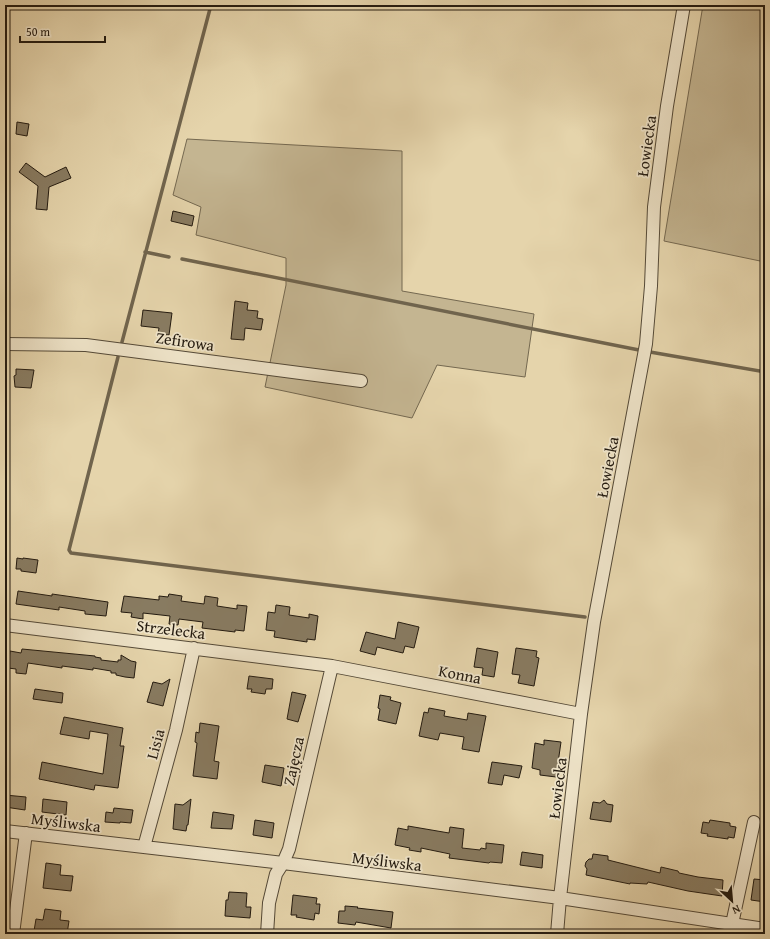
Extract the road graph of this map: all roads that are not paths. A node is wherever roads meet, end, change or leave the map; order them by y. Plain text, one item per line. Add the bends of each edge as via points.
1 (684, 5) edge
2 (5, 344) edge
3 (361, 381) dead end
4 (5, 625) edge
5 (194, 648) junction
6 (332, 666) junction
7 (581, 714) junction
8 (754, 822) dead end
9 (5, 831) edge
10 (26, 833) junction
11 (144, 847) junction
12 (283, 863) junction
13 (560, 898) junction
14 (732, 924) junction
15 (765, 929) edge
16 (13, 934) edge
17 (266, 934) edge
18 (557, 934) edge

1 - 7 street, Łowiecka via 655,200 646,344 594,622
2 - 3 street, Zefirowa via 86,345
4 - 5 street, Strzelecka
5 - 6 street, Strzelecka
5 - 11 street, Lisia via 176,730
6 - 7 street, Konna
6 - 12 street, Zajęcza via 289,850
7 - 13 street, Łowiecka
8 - 14 street
9 - 10 street, Myśliwska
10 - 11 street, Myśliwska
10 - 16 street
11 - 12 street, Myśliwska
12 - 13 street, Myśliwska
12 - 17 street, Zajęcza via 276,874
13 - 14 street, Myśliwska
13 - 18 street, Łowiecka
14 - 15 street, Myśliwska

